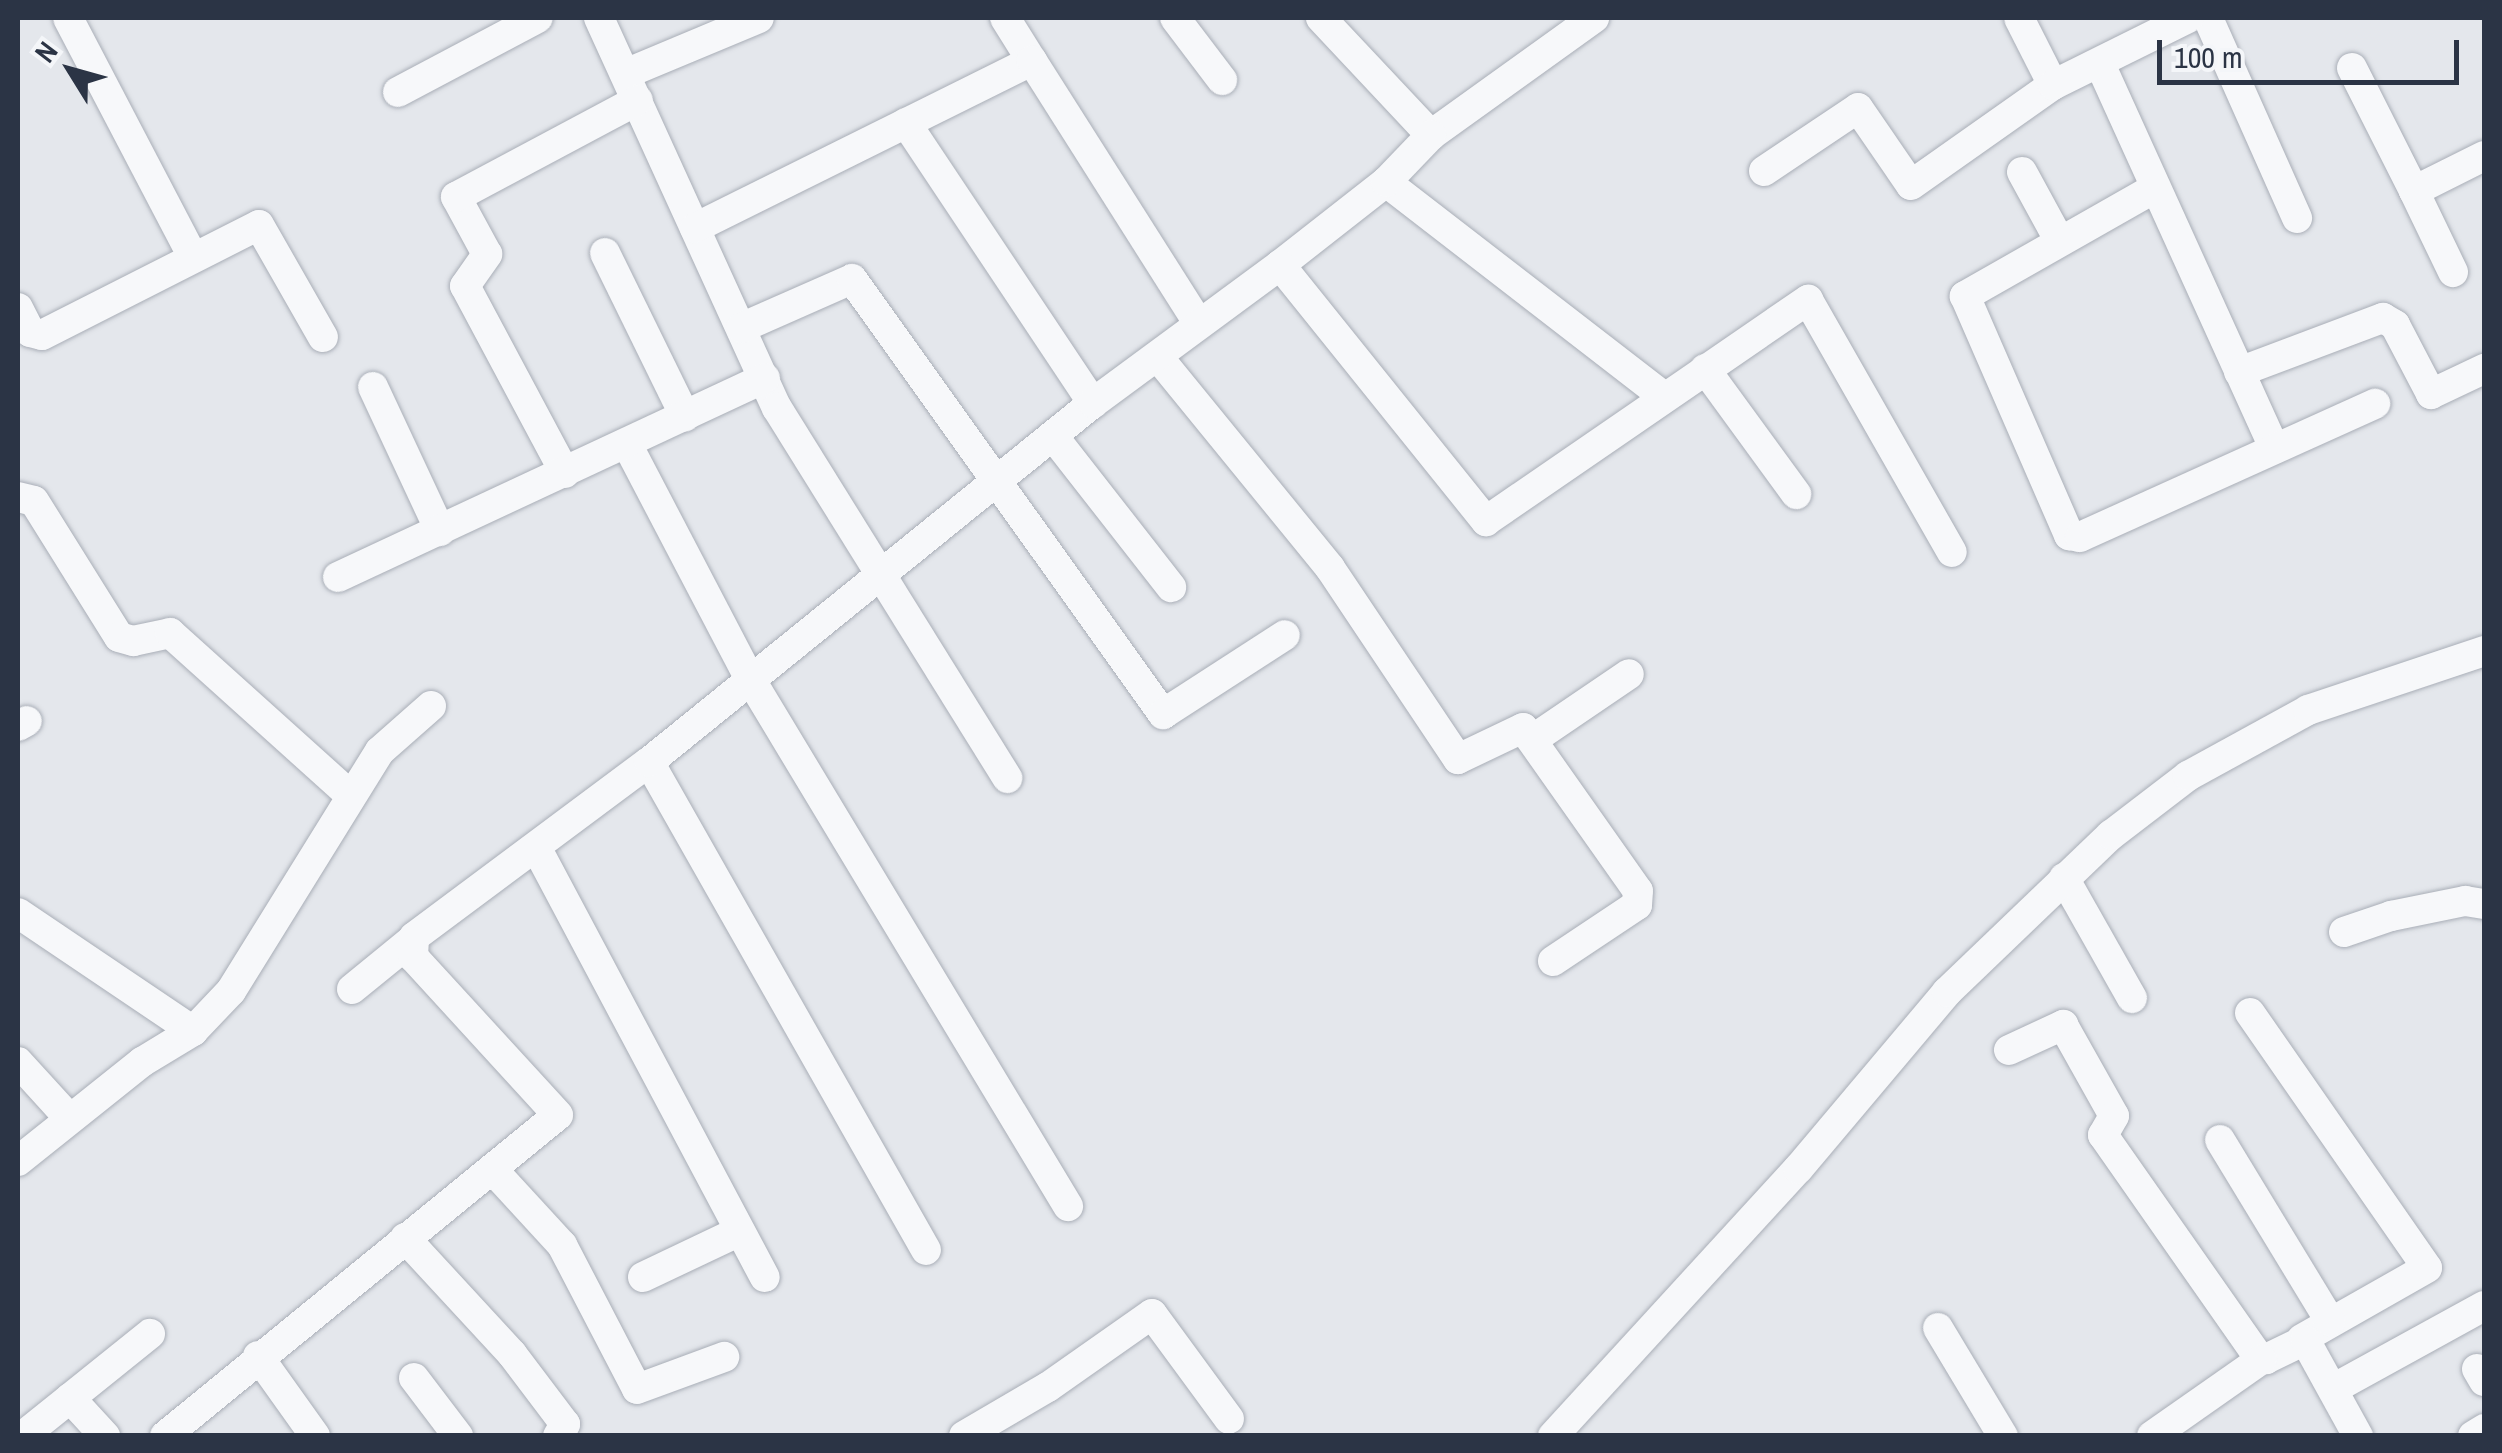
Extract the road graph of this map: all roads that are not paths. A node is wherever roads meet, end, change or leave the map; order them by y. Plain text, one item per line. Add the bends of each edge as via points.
1 (68, 18) edge
2 (538, 18) edge
3 (600, 18) edge
4 (759, 18) edge
5 (1005, 18) edge
6 (1175, 18) edge
7 (1322, 18) edge
8 (1594, 18) edge
9 (2019, 18) edge
10 (2188, 18) edge
11 (2208, 18) edge
12 (2149, 26) edge
13 (1032, 60) junction
14 (2100, 64) junction
15 (2352, 68) dead end
16 (1222, 80) dead end
17 (2053, 85) junction
18 (631, 87) junction
19 (398, 92) dead end
20 (906, 123) junction
21 (1431, 135) junction
22 (2484, 156) edge
23 (1764, 171) dead end
24 (2022, 172) dead end
25 (1386, 182) junction
26 (2156, 188) junction
27 (2414, 191) junction
28 (2297, 218) dead end
29 (695, 228) junction
30 (2059, 240) junction
31 (605, 253) dead end
32 (192, 255) junction
33 (1280, 264) junction
34 (2453, 272) dead end
35 (18, 308) edge
36 (1198, 323) junction
37 (741, 328) junction
38 (323, 337) dead end
39 (1158, 357) junction
40 (1705, 368) junction
41 (2484, 369) edge
42 (2239, 372) junction
43 (765, 378) junction
44 (373, 387) dead end
45 (1664, 397) junction
46 (1093, 403) junction
47 (2375, 404) dead end
48 (685, 416) junction
49 (1053, 436) junction
50 (627, 444) junction
51 (2274, 448) junction
52 (565, 473) junction
53 (993, 484) junction
54 (1796, 494) dead end
55 (18, 497) edge
56 (440, 531) junction
57 (1952, 552) dead end
58 (876, 574) junction
59 (338, 577) dead end
60 (1171, 587) dead end
61 (1286, 635) dead end
62 (2484, 651) edge
63 (1629, 674) dead end
64 (749, 676) junction
65 (431, 706) dead end
66 (1532, 740) junction
67 (649, 762) junction
68 (1007, 778) dead end
69 (350, 795) junction
70 (536, 847) junction
71 (2064, 878) junction
72 (2484, 904) edge
73 (18, 913) edge
74 (2344, 932) dead end
75 (412, 940) junction
76 (1554, 961) dead end
77 (352, 990) dead end
78 (2132, 998) dead end
79 (2250, 1013) dead end
80 (193, 1031) junction
81 (2009, 1050) dead end
82 (18, 1062) edge
83 (69, 1118) junction
84 (2220, 1140) dead end
85 (18, 1160) edge
86 (494, 1170) junction
87 (1068, 1206) dead end
88 (740, 1231) junction
89 (405, 1238) junction
90 (926, 1250) dead end
91 (644, 1277) dead end
92 (765, 1277) dead end
93 (2484, 1306) edge
94 (2330, 1321) junction
95 (1938, 1328) dead end
96 (150, 1334) dead end
97 (2302, 1339) junction
98 (258, 1356) junction
99 (724, 1357) dead end
100 (2262, 1359) junction
101 (414, 1378) dead end
102 (2333, 1389) junction
103 (70, 1398) junction
104 (1228, 1418) dead end
105 (2484, 1429) edge
106 (22, 1436) edge
107 (105, 1436) edge
108 (165, 1436) edge
109 (314, 1436) edge
110 (458, 1436) edge
111 (558, 1436) edge
112 (964, 1436) edge
113 (1553, 1436) edge
114 (2003, 1436) edge
115 (2152, 1436) edge
116 (2358, 1436) edge
117 (2473, 1436) edge

1 - 32 street
2 - 19 street
3 - 18 street
4 - 18 street
5 - 13 street
6 - 16 street
7 - 21 street
8 - 21 street
9 - 17 street
10 - 12 street
11 - 28 street
12 - 14 street
13 - 20 street
13 - 36 street
14 - 17 street
14 - 26 street
15 - 27 street
17 - 23 street via 1910,185 1858,108
18 - 29 street
18 - 52 street via 456,196 487,254 465,286
20 - 29 street
20 - 46 street
21 - 25 street
22 - 27 street
24 - 30 street
25 - 33 street
25 - 45 street
26 - 30 street
26 - 42 street
27 - 34 street
29 - 37 street
30 - 51 street via 1971,288 1965,300 2069,535 2080,537
31 - 48 street
32 - 35 street via 42,335 30,332
32 - 38 street via 259,225
33 - 36 street
33 - 45 street via 1486,521
36 - 39 street
37 - 43 street
37 - 53 street via 850,276
39 - 46 street
39 - 66 street via 1330,568 1458,758 1469,759 1520,727
40 - 45 street
40 - 54 street
40 - 57 street via 1808,300
41 - 42 street via 2430,394 2395,325 2383,318
42 - 51 street
43 - 48 street
43 - 58 street
44 - 56 street
46 - 49 street
47 - 51 street
48 - 50 street
49 - 53 street
49 - 60 street
50 - 52 street
50 - 64 street
52 - 56 street
53 - 58 street
53 - 61 street via 1163,714
55 - 69 street via 34,501 119,636 133,641 170,633
56 - 59 street
58 - 64 street
58 - 68 street
62 - 71 street via 2291,720 2188,776
63 - 66 street
64 - 67 street
64 - 87 street
65 - 69 street via 388,743
66 - 76 street via 1640,897
67 - 70 street
67 - 90 street
69 - 80 street via 231,991
70 - 75 street
70 - 88 street
71 - 78 street
71 - 113 street via 1947,992 1798,1169
72 - 74 street via 2466,901
73 - 80 street
75 - 77 street
75 - 86 street via 414,957 558,1110 553,1123
79 - 94 street via 2427,1268
80 - 83 street
81 - 100 street via 2062,1025 2114,1116 2103,1135
82 - 83 street
83 - 85 street
84 - 94 street
86 - 89 street
86 - 99 street via 562,1245 637,1389
88 - 91 street
88 - 92 street
89 - 98 street
89 - 111 street via 512,1354 565,1424
93 - 102 street
94 - 97 street
95 - 114 street
96 - 103 street
97 - 100 street
97 - 102 street
98 - 108 street
98 - 109 street
100 - 115 street
101 - 110 street
102 - 116 street
103 - 106 street
103 - 107 street
104 - 112 street via 1152,1314
105 - 117 street

